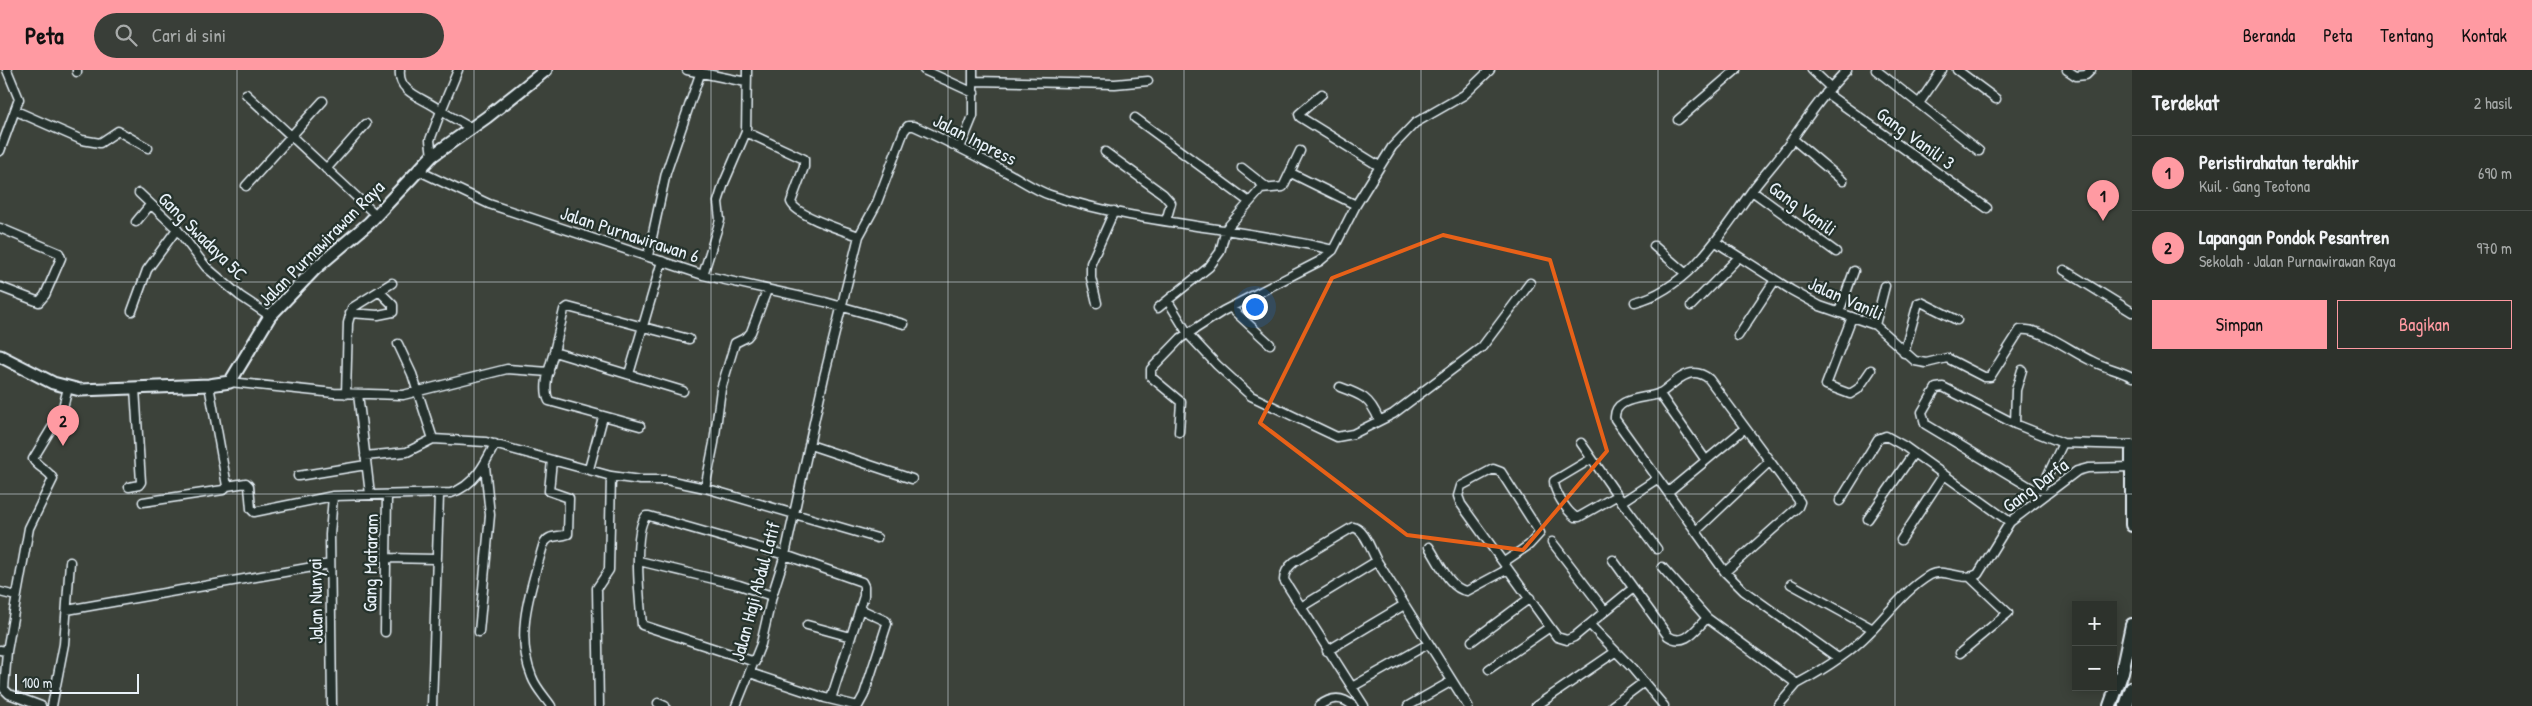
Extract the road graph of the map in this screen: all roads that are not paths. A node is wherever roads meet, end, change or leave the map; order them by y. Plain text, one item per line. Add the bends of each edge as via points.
1 (8, 70) edge
2 (400, 70) edge
3 (458, 70) edge
4 (546, 70) edge
5 (687, 70) edge
6 (747, 70) edge
7 (924, 70) edge
8 (973, 70) edge
9 (1490, 70) edge
10 (1736, 70) edge
11 (1812, 70) edge
12 (1847, 70) edge
13 (1876, 70) edge
14 (1942, 70) edge
15 (1957, 70) edge
16 (2067, 70) edge
17 (2090, 70) edge
18 (700, 74) junction
19 (1148, 80) dead end
20 (974, 81) junction
21 (746, 82) junction
22 (1828, 90) junction
23 (974, 93) junction
24 (246, 94) dead end
25 (1322, 94) dead end
26 (1996, 99) dead end
27 (323, 101) dead end
28 (1920, 102) junction
29 (441, 110) junction
30 (16, 111) junction
31 (1135, 118) dead end
32 (1678, 120) dead end
33 (366, 124) dead end
34 (471, 128) junction
35 (746, 132) junction
36 (291, 136) junction
37 (1793, 139) junction
38 (148, 148) dead end
39 (960, 148) junction
40 (0, 151) edge
41 (1300, 151) dead end
42 (1979, 151) dead end
43 (1105, 152) dead end
44 (432, 156) junction
45 (1379, 166) junction
46 (1242, 168) dead end
47 (326, 169) junction
48 (417, 170) junction
49 (1291, 173) junction
50 (1844, 181) dead end
51 (246, 186) dead end
52 (1266, 187) junction
53 (1752, 191) junction
54 (139, 194) dead end
55 (1248, 201) junction
56 (1356, 204) junction
57 (150, 205) junction
58 (1987, 208) dead end
59 (1114, 211) junction
60 (376, 215) junction
61 (1166, 221) junction
62 (136, 222) dead end
63 (0, 228) edge
64 (177, 229) junction
65 (1226, 229) junction
66 (859, 236) junction
67 (1716, 242) junction
68 (1654, 246) dead end
69 (1333, 250) junction
70 (1836, 252) dead end
71 (648, 256) junction
72 (1739, 256) junction
73 (662, 261) junction
74 (2064, 270) dead end
75 (1854, 271) dead end
76 (1686, 273) junction
77 (703, 275) junction
78 (1775, 280) junction
79 (392, 283) dead end
80 (1530, 283) dead end
81 (1885, 286) dead end
82 (0, 287) edge
83 (767, 290) junction
84 (379, 291) junction
85 (1168, 302) junction
86 (1635, 302) dead end
87 (1097, 303) dead end
88 (1691, 306) dead end
89 (841, 307) junction
90 (1158, 308) dead end
91 (1231, 308) junction
92 (132, 311) dead end
93 (1839, 312) junction
94 (2132, 312) edge
95 (350, 313) junction
96 (270, 316) junction
97 (1852, 317) junction
98 (1957, 320) dead end
99 (904, 324) dead end
100 (1875, 325) junction
101 (643, 327) junction
102 (1188, 334) junction
103 (1738, 336) dead end
104 (690, 339) dead end
105 (398, 344) dead end
106 (1270, 344) dead end
107 (554, 352) junction
108 (1904, 353) junction
109 (0, 356) edge
110 (1872, 370) dead end
111 (2022, 370) dead end
112 (549, 372) junction
113 (629, 374) junction
114 (2132, 377) edge
115 (230, 382) junction
116 (209, 385) junction
117 (1340, 387) dead end
118 (68, 388) junction
119 (135, 388) junction
120 (418, 390) junction
121 (683, 391) dead end
122 (1659, 393) junction
123 (346, 394) junction
124 (358, 394) junction
125 (603, 416) junction
126 (1378, 420) junction
127 (2015, 424) junction
128 (640, 426) dead end
129 (1744, 429) junction
130 (1179, 432) dead end
131 (433, 439) junction
132 (1581, 443) dead end
133 (2063, 443) junction
134 (496, 444) junction
135 (2132, 445) edge
136 (810, 446) junction
137 (2132, 451) edge
138 (1913, 454) junction
139 (365, 456) junction
140 (1591, 459) junction
141 (1705, 459) junction
142 (552, 460) junction
143 (1769, 462) junction
144 (366, 465) junction
145 (485, 466) junction
146 (2131, 467) edge
147 (589, 469) junction
148 (298, 476) dead end
149 (611, 476) junction
150 (1943, 476) junction
151 (912, 479) dead end
152 (1657, 479) junction
153 (227, 486) junction
154 (129, 487) dead end
155 (705, 488) junction
156 (1668, 492) junction
157 (370, 494) junction
158 (439, 494) junction
159 (387, 495) junction
160 (333, 496) junction
161 (1619, 499) junction
162 (1840, 501) dead end
163 (143, 502) dead end
164 (793, 512) junction
165 (1868, 520) dead end
166 (2010, 522) junction
167 (2132, 525) edge
168 (1696, 531) junction
169 (877, 538) dead end
170 (1901, 540) dead end
171 (1552, 542) dead end
172 (1429, 547) dead end
173 (1656, 549) dead end
174 (785, 555) junction
175 (386, 558) junction
176 (435, 559) junction
177 (1613, 560) dead end
178 (639, 561) junction
179 (1377, 561) junction
180 (70, 562) dead end
181 (330, 564) junction
182 (1506, 566) junction
183 (1662, 568) dead end
184 (1725, 572) junction
185 (1970, 577) junction
186 (1791, 584) dead end
187 (1632, 589) junction
188 (0, 592) edge
189 (16, 596) junction
190 (772, 596) junction
191 (1530, 598) junction
192 (1404, 605) junction
193 (1302, 607) junction
194 (860, 609) junction
195 (67, 610) junction
196 (1605, 611) junction
197 (1707, 618) junction
198 (807, 624) dead end
199 (1590, 625) junction
200 (2132, 625) edge
201 (1550, 628) junction
202 (1873, 629) junction
203 (385, 632) dead end
204 (479, 632) dead end
205 (852, 637) junction
206 (1472, 640) dead end
207 (1428, 644) junction
208 (3, 650) edge
209 (1327, 651) junction
210 (1615, 652) junction
211 (1960, 653) dead end
212 (1838, 658) junction
213 (754, 662) junction
214 (1489, 668) dead end
215 (750, 673) junction
216 (2127, 673) edge
217 (1452, 681) junction
218 (1644, 682) junction
219 (1797, 684) junction
220 (1352, 687) junction
221 (2132, 688) edge
222 (831, 700) junction
223 (842, 704) edge
224 (41, 706) edge
225 (52, 706) edge
226 (332, 706) edge
227 (432, 706) edge
228 (552, 706) edge
229 (598, 706) edge
230 (736, 706) edge
231 (1319, 706) edge
232 (1353, 706) edge
233 (1364, 706) edge
234 (1408, 706) edge
235 (1468, 706) edge
236 (1536, 706) edge
237 (1612, 706) edge
238 (1664, 706) edge
239 (1778, 706) edge
240 (2110, 706) edge
241 (2126, 706) edge

1 - 30 street via 19,99
2 - 29 street via 404,88
3 - 29 street
4 - 34 street, Jalan Purnawirawan Raya
5 - 18 street
6 - 21 street
7 - 23 street
8 - 20 street
9 - 45 street via 1464,95 1415,124
10 - 32 street
11 - 22 street, Gang Vanili 3
12 - 22 street
13 - 28 street
14 - 28 street
15 - 26 street
16 - 17 street via 2076,76 2086,75
18 - 21 street
18 - 71 street via 666,173
19 - 20 street via 1115,84
20 - 23 street
21 - 35 street
22 - 37 street
22 - 58 street, Gang Vanili 3
23 - 39 street via 973,116
24 - 36 street
25 - 45 street via 1299,114 1300,117
27 - 36 street
28 - 42 street
29 - 34 street
29 - 44 street via 430,140
30 - 38 street via 82,140 100,142 118,131
30 - 40 street
31 - 55 street
33 - 47 street
34 - 44 street, Jalan Purnawirawan Raya
35 - 66 street via 804,159 791,202 793,207
35 - 77 street via 718,202 720,220
36 - 47 street
36 - 51 street
37 - 50 street
37 - 53 street
39 - 59 street, Jalan Inpress via 1048,194
39 - 66 street, Jalan Inpress via 908,126 876,205
41 - 49 street
43 - 61 street via 1171,203
44 - 48 street, Jalan Purnawirawan Raya
45 - 56 street
46 - 52 street
47 - 60 street
48 - 60 street, Jalan Purnawirawan Raya
48 - 71 street, Jalan Purnawirawan 6 via 489,204
49 - 52 street via 1282,188
49 - 56 street
52 - 55 street
53 - 67 street
53 - 70 street, Gang Vanili
54 - 57 street, Gang Swadaya 5C
55 - 65 street
56 - 69 street
57 - 62 street
57 - 64 street, Gang Swadaya 5C
59 - 61 street, Jalan Inpress
59 - 87 street via 1091,263
60 - 96 street, Jalan Purnawirawan Raya via 316,268
61 - 65 street, Jalan Inpress
63 - 82 street via 59,253 61,258 39,302
64 - 92 street via 147,270
64 - 96 street, Gang Swadaya 5C via 206,268
65 - 69 street, Jalan Inpress
65 - 85 street via 1220,252 1209,267
66 - 89 street, Jalan Inpress
67 - 72 street, Jalan Vanili
67 - 76 street
68 - 76 street
69 - 91 street via 1294,276
71 - 73 street, Jalan Purnawirawan 6
72 - 78 street, Jalan Vanili
72 - 88 street
73 - 77 street, Jalan Purnawirawan 6
73 - 101 street
74 - 94 street
75 - 93 street
76 - 86 street via 1655,297
77 - 83 street, Jalan Purnawirawan 6
78 - 93 street, Jalan Vanili via 1820,306
78 - 103 street
79 - 84 street
80 - 126 street via 1482,347 1393,414
81 - 100 street
83 - 89 street, Jalan Purnawirawan 6
83 - 155 street via 747,337 735,343 721,389
84 - 95 street via 354,306
84 - 95 street via 393,305 393,312 378,315
85 - 90 street
85 - 102 street
89 - 99 street, Jalan Purnawirawan 6
89 - 136 street, Jalan Inpress
91 - 102 street
91 - 106 street
93 - 97 street, Jalan Vanili
95 - 123 street
96 - 115 street, Jalan Purnawirawan Raya
97 - 100 street, Jalan Vanili
97 - 110 street via 1826,385 1850,394 1858,389
98 - 108 street via 1918,303
100 - 108 street, Jalan Vanili
101 - 104 street
101 - 107 street via 568,307 564,310
101 - 113 street
102 - 126 street via 1251,396 1305,423 1337,437 1353,434
102 - 130 street via 1150,372 1159,385 1181,402
105 - 120 street
107 - 112 street
107 - 113 street
108 - 114 street, Jalan Vanili via 1920,363 1947,358 1987,378 1994,374 2020,330 2026,329 2092,362
109 - 118 street
111 - 127 street via 2016,390
112 - 120 street via 508,370
112 - 125 street via 546,395 549,401
113 - 121 street
115 - 116 street
115 - 123 street
116 - 119 street
116 - 153 street
117 - 126 street via 1355,392 1372,404
118 - 119 street
118 - 189 street via 62,412 33,459 53,479 29,528
119 - 154 street via 141,482
120 - 124 street via 404,395
120 - 131 street
122 - 129 street via 1681,376 1705,376
122 - 141 street
122 - 152 street via 1625,402 1614,414
123 - 124 street
124 - 139 street
125 - 128 street
125 - 147 street
127 - 133 street
127 - 133 street via 1943,387 1936,388 1922,412 1925,424 2038,490 2044,485
129 - 141 street
129 - 143 street
131 - 134 street
131 - 139 street via 407,452
132 - 140 street
133 - 135 street
134 - 142 street
134 - 145 street
136 - 151 street
136 - 164 street, Jalan Inpress
137 - 146 main road
138 - 150 street
138 - 162 street via 1889,438 1881,437
138 - 165 street
139 - 144 street
140 - 161 street
140 - 161 street via 1554,481 1556,491 1570,513 1579,516
141 - 156 street
142 - 147 street
142 - 228 street via 549,491 569,498 568,534 551,536 546,540 526,608 525,634 532,679
143 - 168 street
143 - 184 street via 1799,497 1799,504
144 - 148 street
144 - 157 street
145 - 158 street via 461,489
145 - 204 street via 490,515
146 - 166 street, Gang Darfa via 2077,471
146 - 167 main road
147 - 149 street
149 - 155 street via 667,480
149 - 229 street via 609,570 597,588
150 - 166 street
150 - 170 street
152 - 156 street
152 - 161 street
153 - 160 street via 248,484 254,512
153 - 163 street via 223,490
155 - 164 street
156 - 168 street
157 - 159 street
157 - 160 street
158 - 159 street
158 - 176 street
159 - 175 street, Gang Mataram
160 - 181 street, Jalan Nunyai
161 - 173 street
164 - 169 street
164 - 174 street, Jalan Haji Abdul Latif
166 - 185 street, Gang Darfa via 1978,574
168 - 184 street
171 - 196 street
172 - 182 street via 1460,591 1467,591
174 - 178 street via 646,516 641,523
174 - 190 street, Jalan Haji Abdul Latif
174 - 194 street via 862,582 865,590
175 - 176 street
175 - 203 street, Gang Mataram
176 - 227 street
177 - 187 street
178 - 190 street
178 - 213 street via 642,625
179 - 192 street
179 - 193 street
179 - 193 street via 1358,529 1346,530 1294,562 1286,571 1284,580
180 - 195 street
181 - 195 street
181 - 226 street, Jalan Nunyai
182 - 182 street via 1458,496 1461,486 1494,469 1506,479 1540,533
182 - 191 street
183 - 197 street
184 - 212 street via 1744,591
185 - 202 street via 1931,574 1908,592
185 - 211 street via 2008,613
186 - 202 street
187 - 196 street
187 - 197 street via 1668,636 1678,641 1688,638
188 - 189 street
189 - 208 street via 15,617
190 - 213 street, Jalan Haji Abdul Latif
191 - 201 street
191 - 206 street
192 - 207 street
192 - 209 street
193 - 209 street
194 - 205 street
194 - 223 street via 886,621 885,634 861,702 858,706
195 - 225 street
196 - 199 street
197 - 219 street
198 - 205 street
199 - 201 street via 1567,640 1557,637
199 - 210 street
200 - 216 main road
201 - 214 street
202 - 212 street
205 - 222 street
207 - 217 street
207 - 220 street
208 - 224 street via 4,689
209 - 220 street
210 - 218 street
210 - 236 street
212 - 219 street
213 - 215 street, Jalan Haji Abdul Latif
215 - 222 street
215 - 230 street, Jalan Haji Abdul Latif
216 - 240 main road
217 - 234 street
217 - 235 street
218 - 237 street
218 - 238 street
219 - 239 street
220 - 233 street
221 - 241 main road
222 - 223 street
231 - 232 street via 1336,698 1345,699

